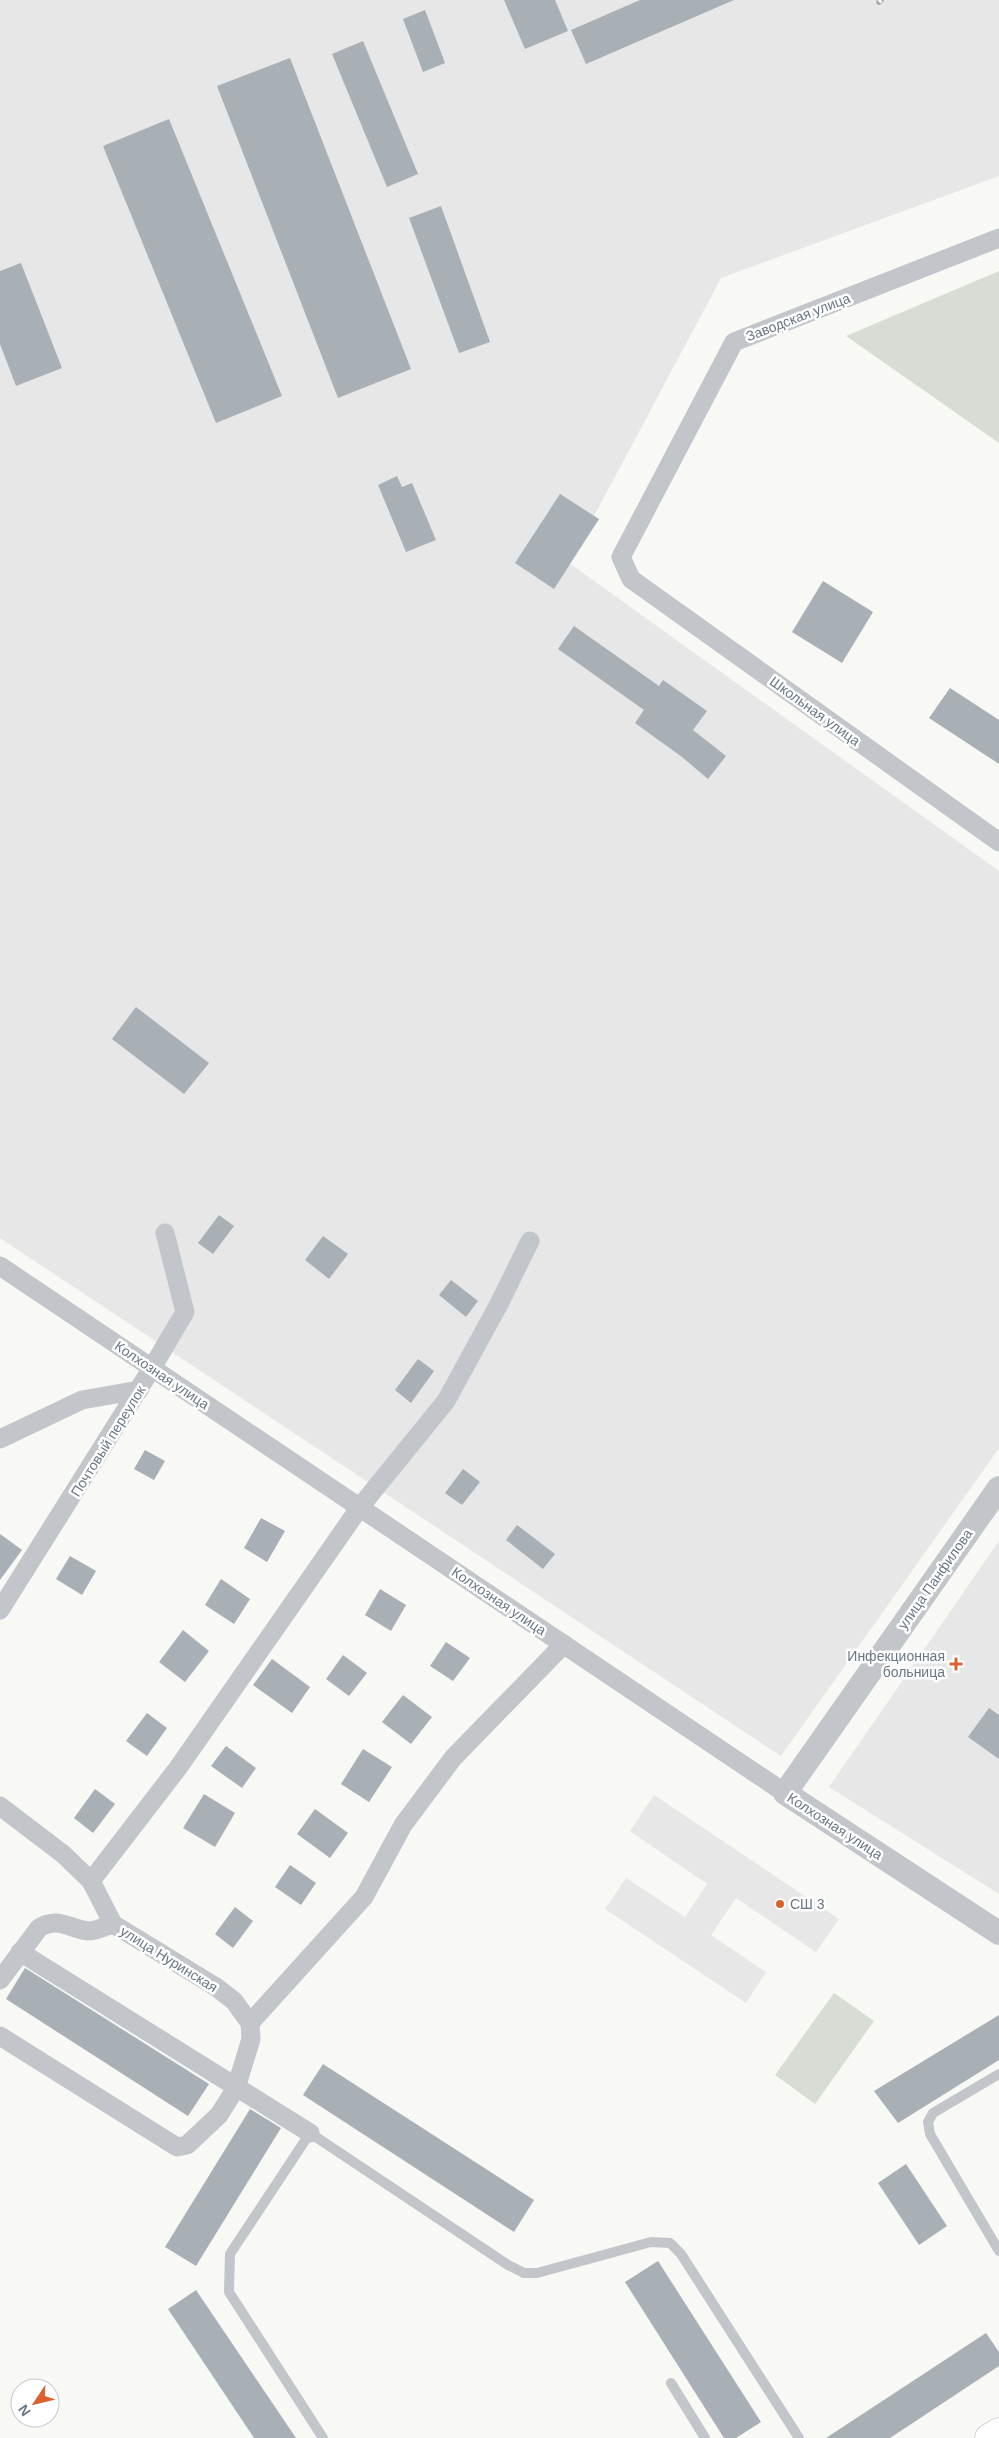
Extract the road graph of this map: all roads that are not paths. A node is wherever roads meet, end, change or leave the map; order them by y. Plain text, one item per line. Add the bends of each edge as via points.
1 (999, 238) edge
2 (631, 579) joint
3 (999, 842) edge
4 (165, 1233) dead end
5 (530, 1241) dead end
6 (2, 1272) edge
7 (152, 1368) junction
8 (139, 1390) junction
9 (0, 1439) edge
10 (999, 1488) edge
11 (360, 1507) junction
12 (0, 1610) edge
13 (564, 1644) junction
14 (785, 1793) junction
15 (0, 1806) edge
16 (91, 1881) junction
17 (112, 1924) junction
18 (999, 1932) edge
19 (20, 1952) junction
20 (0, 1980) edge
21 (250, 2023) junction
22 (0, 2036) edge
23 (999, 2074) edge
24 (236, 2088) junction
25 (310, 2133) junction
26 (999, 2251) edge
27 (671, 2384) dead end
28 (999, 2432) edge
29 (324, 2438) edge
30 (705, 2438) edge
31 (799, 2438) edge
32 (989, 2438) edge

1 - 2 street, Заводская улица via 734,342 621,557
2 - 3 street, Школьная улица
4 - 7 street, Почтовый переулок via 184,1312
5 - 11 street via 446,1401
6 - 7 street, Колхозная улица
7 - 8 street, Почтовый переулок
7 - 11 street, Колхозная улица
8 - 9 street via 82,1400
8 - 12 street, Почтовый переулок
10 - 14 street, улица Панфилова
11 - 13 street, Колхозная улица
11 - 16 street via 178,1768
13 - 14 street, Колхозная улица
13 - 21 street via 453,1758 403,1825 364,1897
14 - 18 street, Колхозная улица
15 - 16 street, улица Нуринская via 63,1854
16 - 17 street, улица Нуринская
17 - 19 street via 92,1931 55,1922 46,1924 38,1928
17 - 21 street, улица Нуринская via 216,1987 234,2001
19 - 20 street
19 - 24 street
21 - 24 street via 251,2040
22 - 24 street via 177,2147 187,2145 219,2115
23 - 26 lane via 934,2113 928,2122 930,2134
24 - 25 street
25 - 29 lane via 230,2254 229,2292
25 - 31 lane via 524,2273 537,2273 651,2242 670,2244 681,2254
27 - 30 lane
28 - 32 main road

